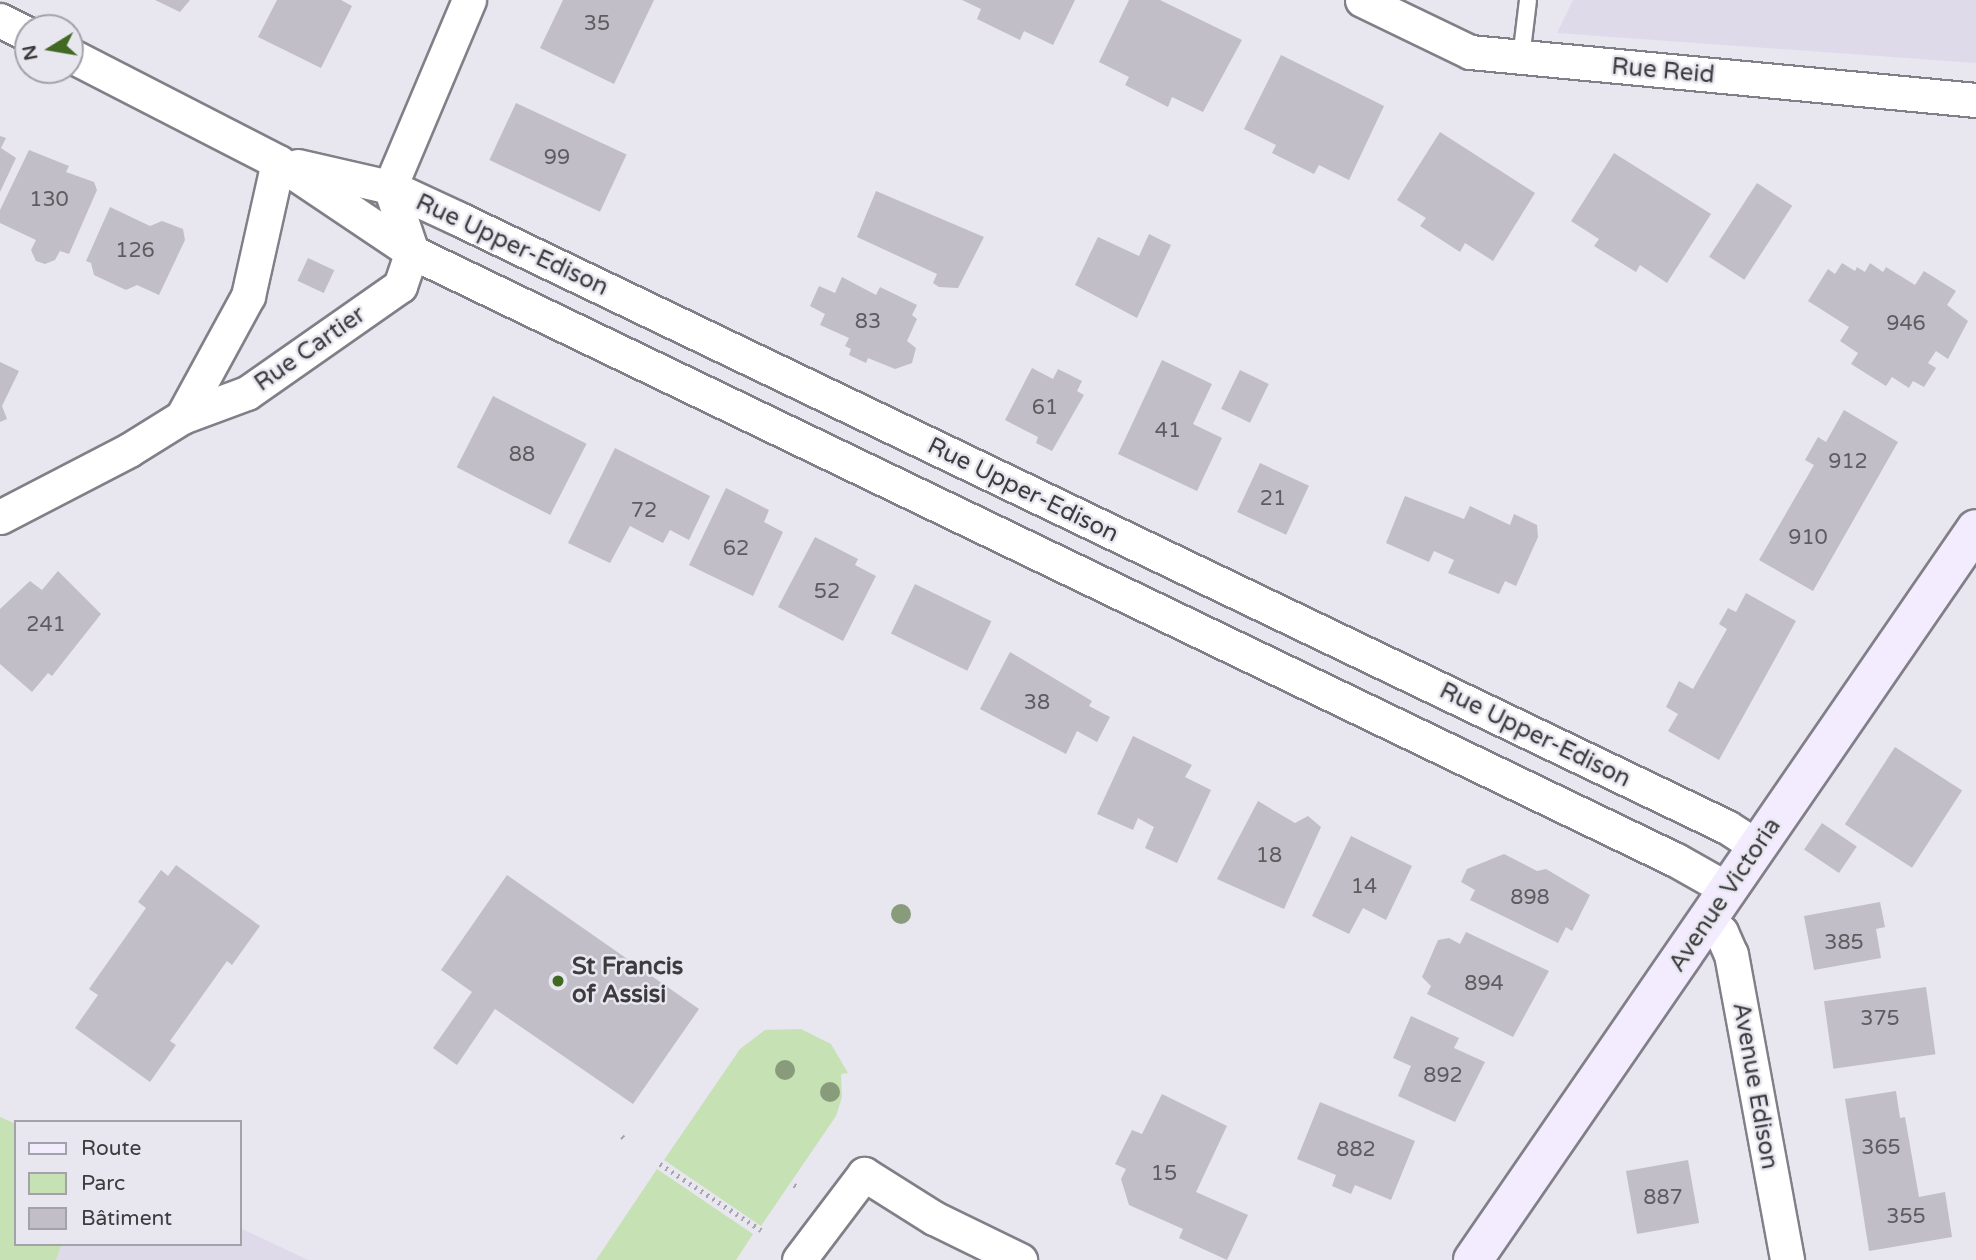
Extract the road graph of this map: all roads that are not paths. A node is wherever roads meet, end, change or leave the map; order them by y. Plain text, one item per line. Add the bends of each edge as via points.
1 (469, 0) edge
2 (1362, 0) edge
3 (1528, 0) edge
4 (1521, 58) junction
5 (84, 62) edge
6 (1976, 100) edge
7 (278, 162) junction
8 (390, 187) junction
9 (412, 251) junction
10 (182, 417) junction
11 (0, 517) edge
12 (1976, 529) edge
13 (1758, 847) junction
14 (1719, 905) junction
15 (799, 1260) edge
16 (1020, 1260) edge
17 (1473, 1260) edge
18 (1787, 1260) edge

1 - 8 street
2 - 4 street, Rue Reid via 1470,52
3 - 4 lane
4 - 6 street, Rue Reid
5 - 7 street, Rue Upper-Edison
7 - 8 street, Rue Upper-Edison
7 - 9 street, Rue Upper-Edison
7 - 10 street, Rue Cartier via 248,296
8 - 9 street
8 - 13 street, Rue Upper-Edison via 1714,821
9 - 10 street, Rue Cartier via 400,286 247,393
9 - 14 street, Rue Upper-Edison via 1676,860
10 - 11 street, Rue Cartier
12 - 13 street, Avenue Victoria
13 - 14 street, Avenue Victoria
14 - 17 street, Avenue Victoria
14 - 18 street, Avenue Edison
15 - 16 street via 864,1174 934,1218

